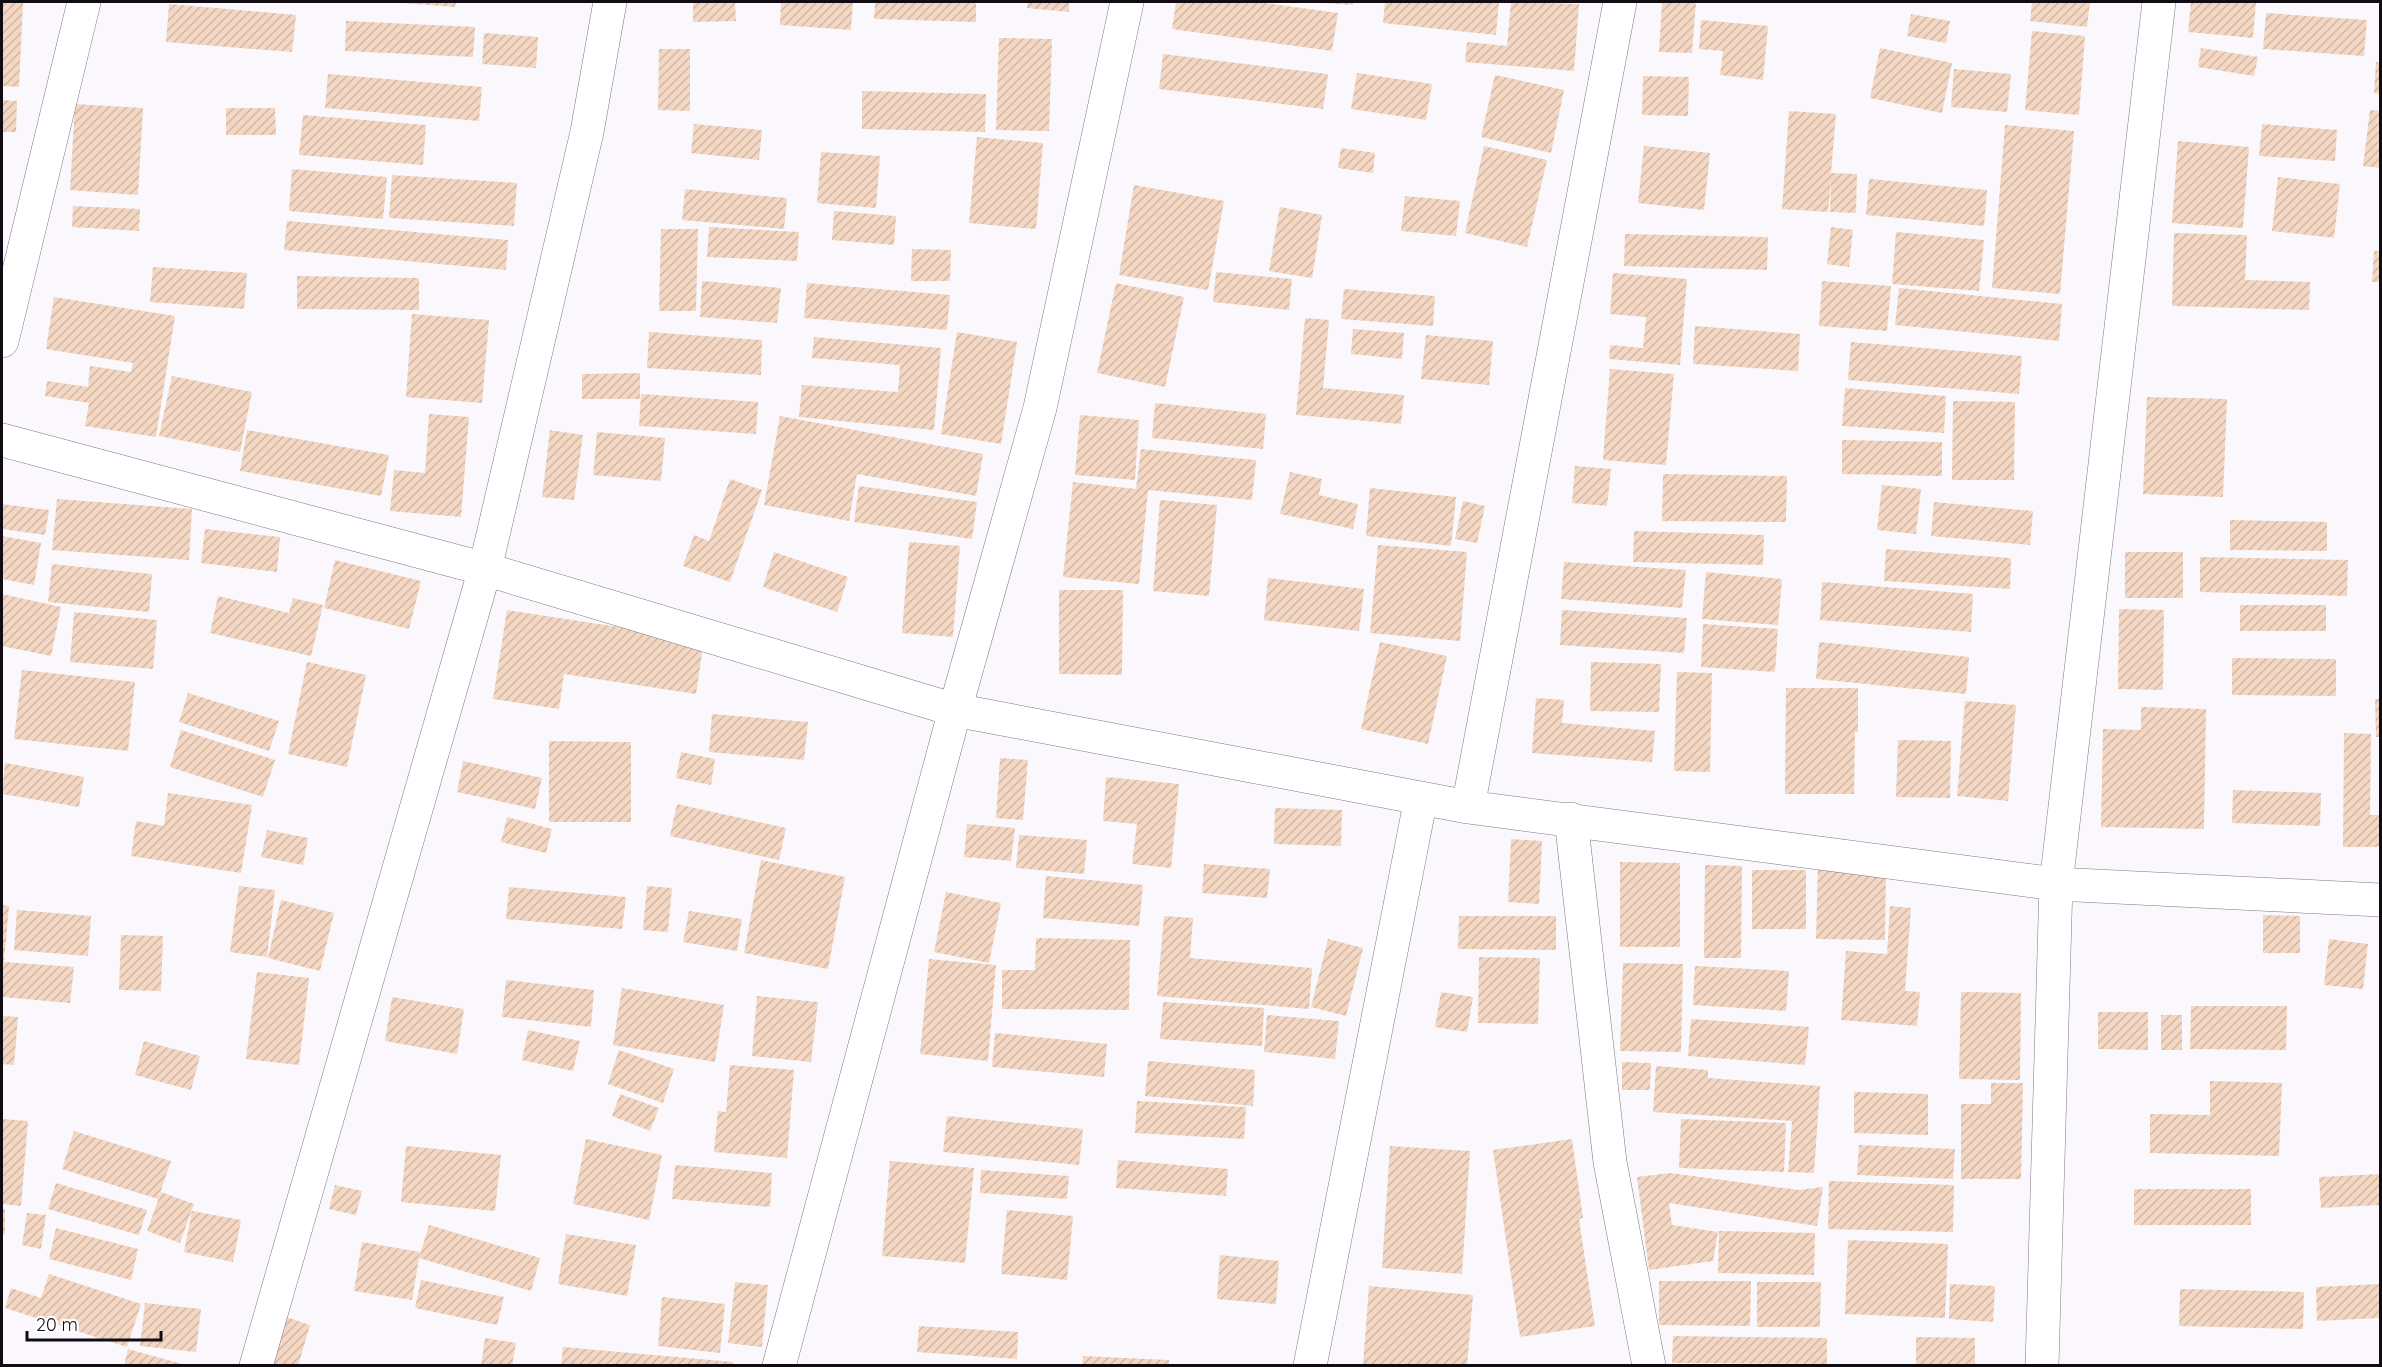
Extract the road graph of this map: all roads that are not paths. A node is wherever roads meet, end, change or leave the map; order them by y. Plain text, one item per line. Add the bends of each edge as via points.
1 (84, 2) edge
2 (610, 2) edge
3 (1127, 2) edge
4 (1620, 2) edge
5 (2159, 2) edge
6 (2, 341) edge
7 (2, 440) edge
8 (484, 568) junction
9 (956, 710) junction
10 (1421, 798) junction
11 (1468, 807) junction
12 (1572, 819) junction
13 (2056, 884) junction
14 (2380, 900) edge
15 (256, 1365) edge
16 (779, 1365) edge
17 (1310, 1365) edge
18 (1649, 1365) edge
19 (2042, 1365) edge

1 - 6 street
2 - 8 street via 587,132
3 - 9 street via 1040,408
4 - 11 street
5 - 13 street
7 - 8 street
8 - 9 street
8 - 15 street
9 - 10 street
9 - 16 street
10 - 11 street
10 - 17 street
11 - 12 street
12 - 13 street
12 - 18 street via 1610,1162
13 - 14 street
13 - 19 street

